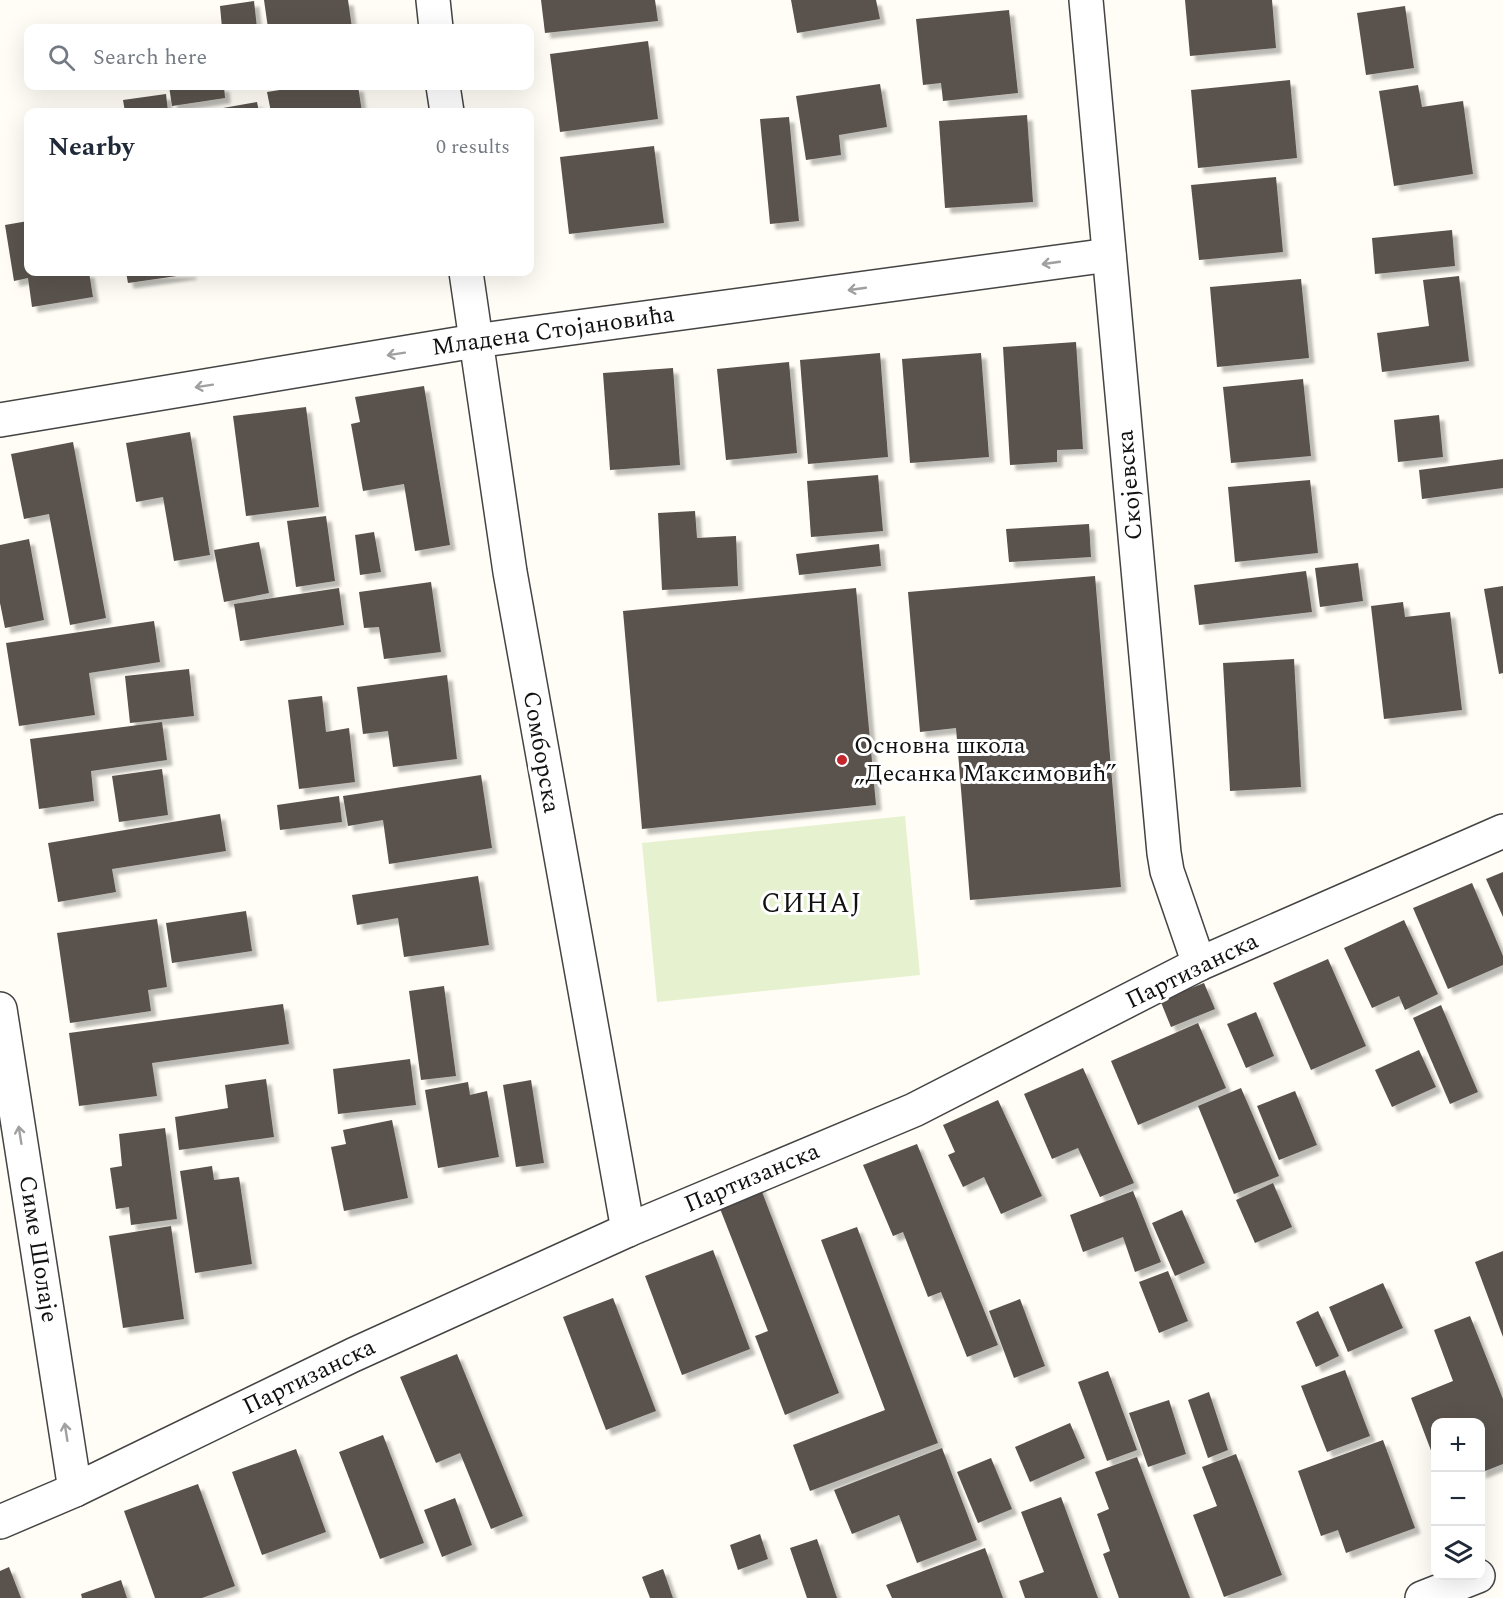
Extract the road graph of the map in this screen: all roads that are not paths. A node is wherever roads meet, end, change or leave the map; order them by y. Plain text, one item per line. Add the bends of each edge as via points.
1 (433, 0) edge
2 (1086, 0) edge
3 (436, 24) edge
4 (444, 90) edge
5 (446, 108) edge
6 (1109, 255) junction
7 (467, 276) edge
8 (475, 341) junction
9 (0, 420) edge
10 (1503, 831) edge
11 (1199, 964) junction
12 (0, 1009) edge
13 (628, 1230) junction
14 (75, 1490) junction
15 (0, 1522) edge
16 (1503, 1565) edge
17 (1485, 1572) edge
18 (1467, 1580) edge
19 (1422, 1598) edge

1 - 3 street
2 - 6 street, Скојевска
4 - 5 street
6 -> 8 street, Младена Стојановића
6 - 11 street, Скојевска via 1164,853
7 - 8 street, Сомборска
8 -> 9 street, Младена Стојановића
8 - 13 street, Сомборска via 512,584
10 - 11 street, Партизанска
11 - 13 street, Партизанска via 914,1110
14 -> 12 street, Симе Шолаје
13 - 14 street, Партизанска via 353,1355
14 - 15 street, Партизанска
16 - 17 street
18 - 19 street

